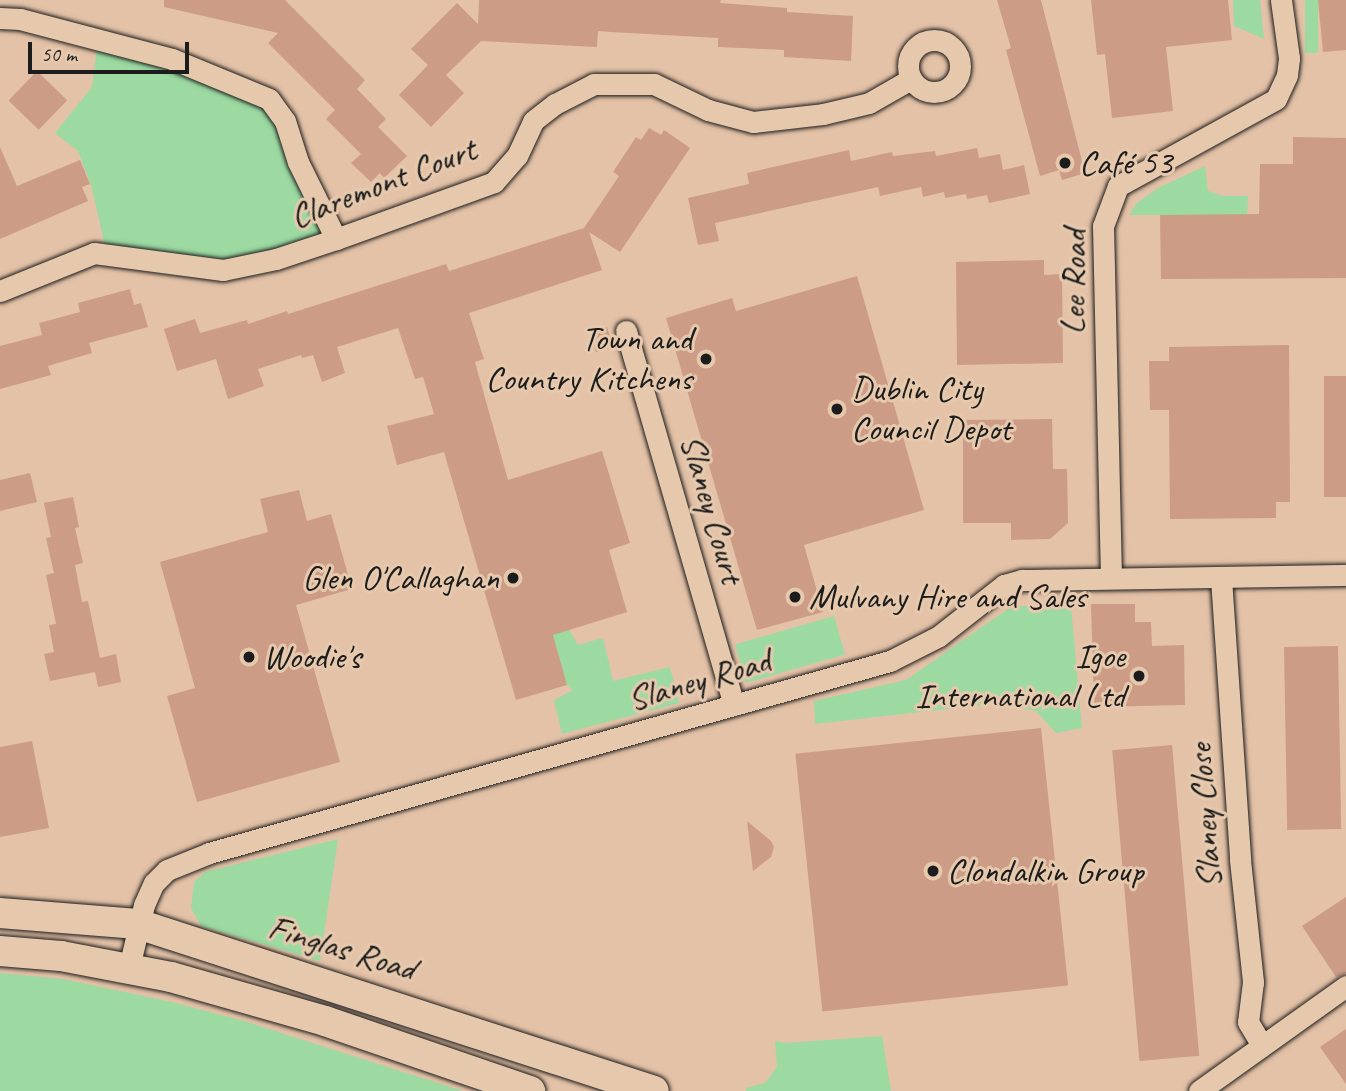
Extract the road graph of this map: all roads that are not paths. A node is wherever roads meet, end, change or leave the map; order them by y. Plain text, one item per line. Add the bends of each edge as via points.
1 (1281, 0) edge
2 (0, 18) edge
3 (911, 79) dead end
4 (336, 239) junction
5 (0, 291) edge
6 (626, 331) dead end
7 (1346, 575) edge
8 (1111, 578) junction
9 (1221, 578) junction
10 (734, 705) junction
11 (0, 914) edge
12 (138, 924) junction
13 (0, 951) edge
14 (129, 967) junction
15 (1346, 986) edge
16 (1261, 1044) junction
17 (530, 1091) edge
18 (654, 1091) edge
19 (1199, 1091) edge

1 - 8 street, Lee Road via 1289,58 1276,100 1118,186 1103,226
2 - 4 street via 20,19 172,59 269,99 285,121
3 - 4 street, Claremont Court via 869,103 753,122 708,110 654,84 594,84 533,121 517,156 494,182
4 - 5 street, Claremont Court via 223,270 94,253
6 - 10 street, Slaney Court
7 - 9 street, Slaney Road
8 - 9 street, Slaney Road
8 - 10 street, Slaney Road via 1022,580 1004,585 939,636 890,661
9 - 16 street, Slaney Close via 1253,982 1248,1022
10 - 12 street, Slaney Road via 209,853 167,870 154,884
11 - 12 main road, Finglas Road
12 - 14 street, Slaney Road
12 - 18 main road, Finglas Road
13 - 14 main road
14 - 17 main road via 324,1021
15 - 16 street
16 - 19 street

